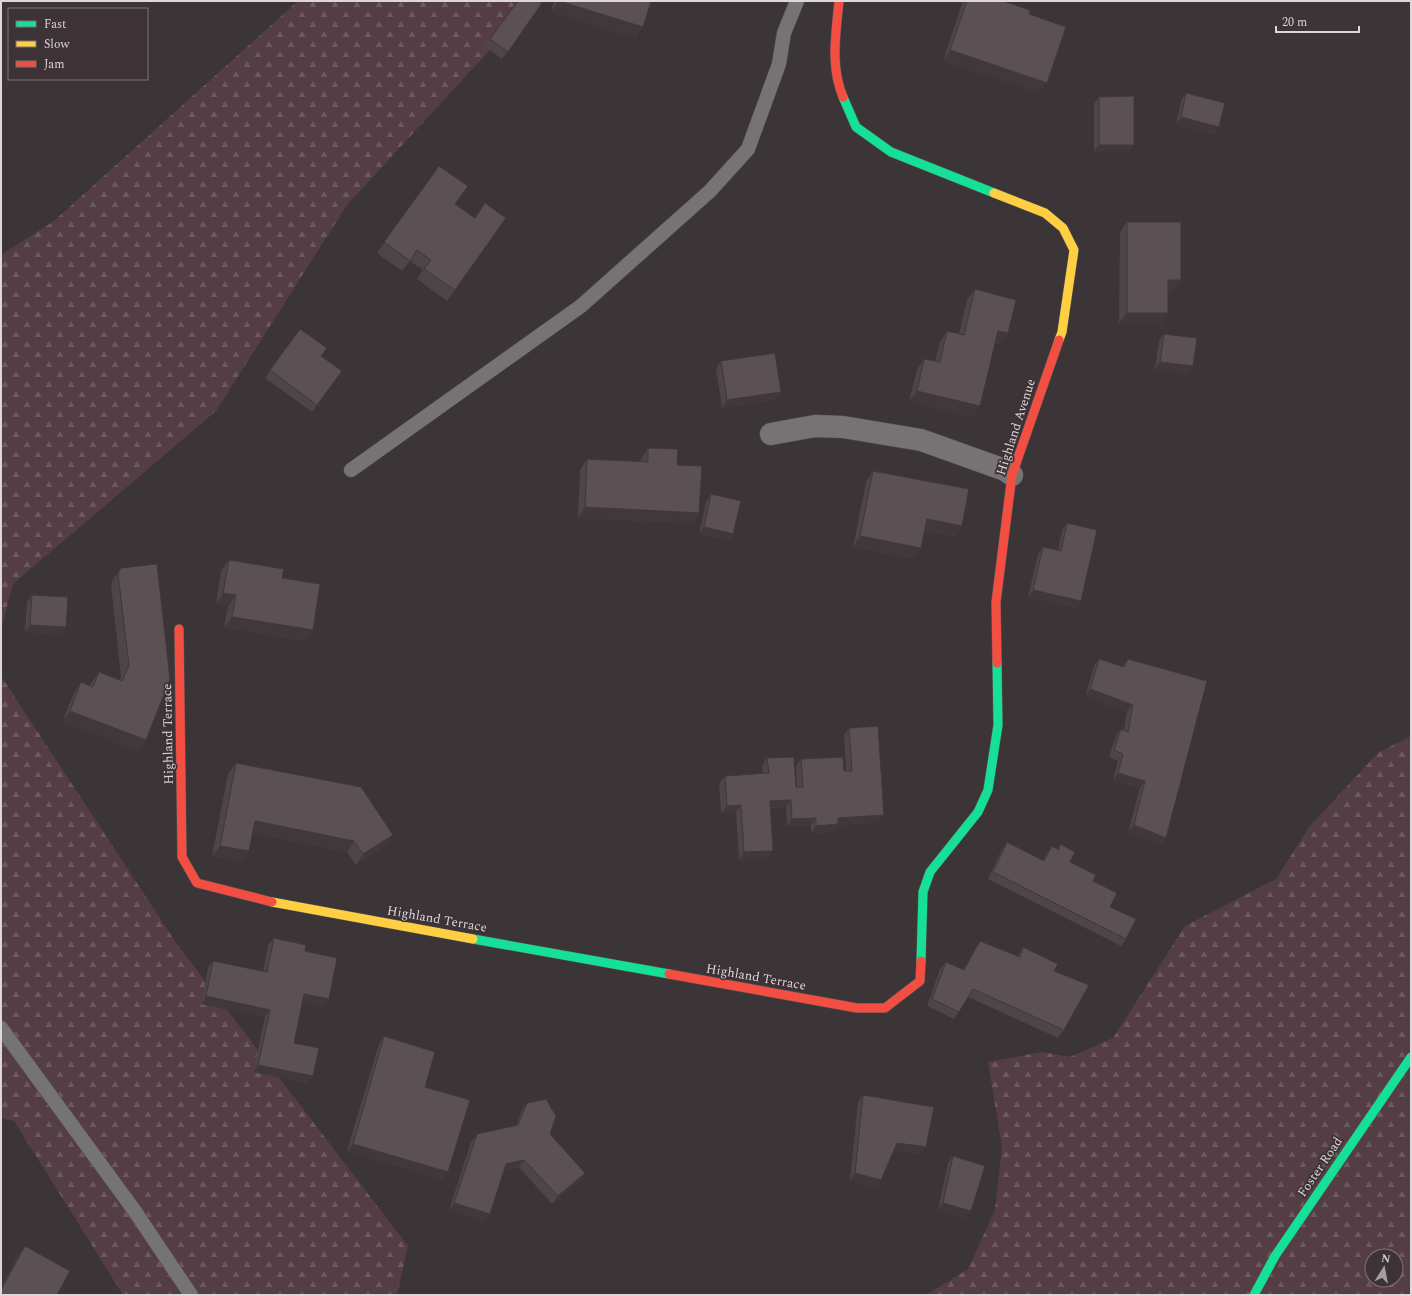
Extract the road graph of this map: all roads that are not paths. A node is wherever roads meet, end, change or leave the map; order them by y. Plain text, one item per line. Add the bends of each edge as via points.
1 (798, 1) edge
2 (839, 1) edge
3 (771, 434) dead end
4 (351, 470) dead end
5 (1012, 475) junction
6 (179, 629) dead end
7 (920, 981) joint
8 (1, 1028) edge
9 (1411, 1057) edge
10 (191, 1295) edge
11 (1254, 1295) edge

1 - 4 lane via 784,33 779,64 748,149 710,191 581,306
2 - 5 street, Highland Avenue via 834,61 839,88 856,127 890,152 1045,213 1064,228 1074,250 1062,332
3 - 5 street via 816,426 844,427 921,440 1005,470
5 - 7 street, Highland Avenue via 996,602 998,725 988,790 978,812 930,872 923,892
6 - 7 street, Highland Terrace via 182,857 197,882 281,904 857,1008 885,1008
8 - 10 lane via 134,1210
9 - 11 street, Foster Road via 1275,1256

